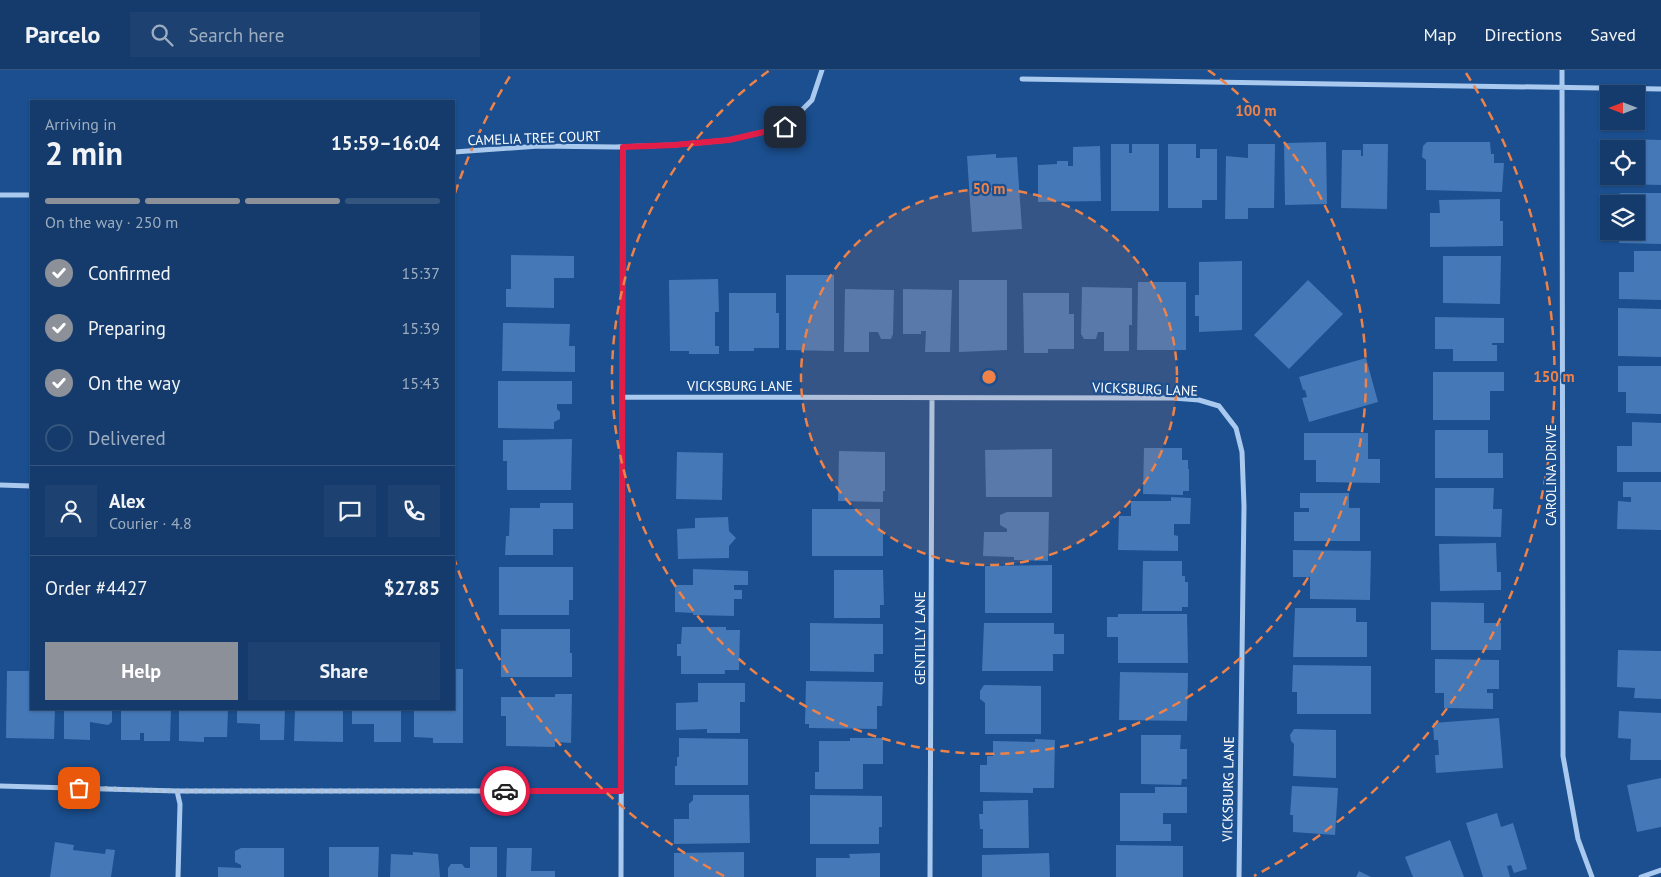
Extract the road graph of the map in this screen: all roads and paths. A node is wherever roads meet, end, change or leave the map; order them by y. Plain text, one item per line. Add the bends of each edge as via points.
1 (822, 70) edge
2 (1562, 70) edge
3 (1022, 79) dead end
4 (1562, 88) junction
5 (1661, 89) edge
6 (623, 147) junction
7 (455, 152) edge
8 (0, 195) edge
9 (30, 195) edge
10 (623, 397) junction
11 (932, 399) junction
12 (0, 485) edge
13 (30, 486) edge
14 (0, 786) edge
15 (177, 791) junction
16 (621, 791) junction
17 (1661, 870) edge
18 (178, 877) edge
19 (621, 877) edge
20 (930, 877) edge
21 (1239, 877) edge
22 (1592, 877) edge
23 (1641, 877) edge

1 - 6 street, CAMELIA TREE COURT via 812,100 785,127 729,140
2 - 4 street, CAROLINA DRIVE
3 - 4 street
4 - 5 street
4 - 22 street, CAROLINA DRIVE via 1562,756 1578,840
6 - 7 street, CAMELIA TREE COURT via 539,146
6 - 10 street
8 - 9 street
10 - 11 street, VICKSBURG LANE
10 - 16 street
11 - 20 street, GENTILLY LANE
11 - 21 street, VICKSBURG LANE via 1199,400 1219,406 1236,428 1242,452 1244,506
12 - 13 street
14 - 15 street
15 - 16 street
15 - 18 street via 180,804
16 - 19 street
17 - 23 street

